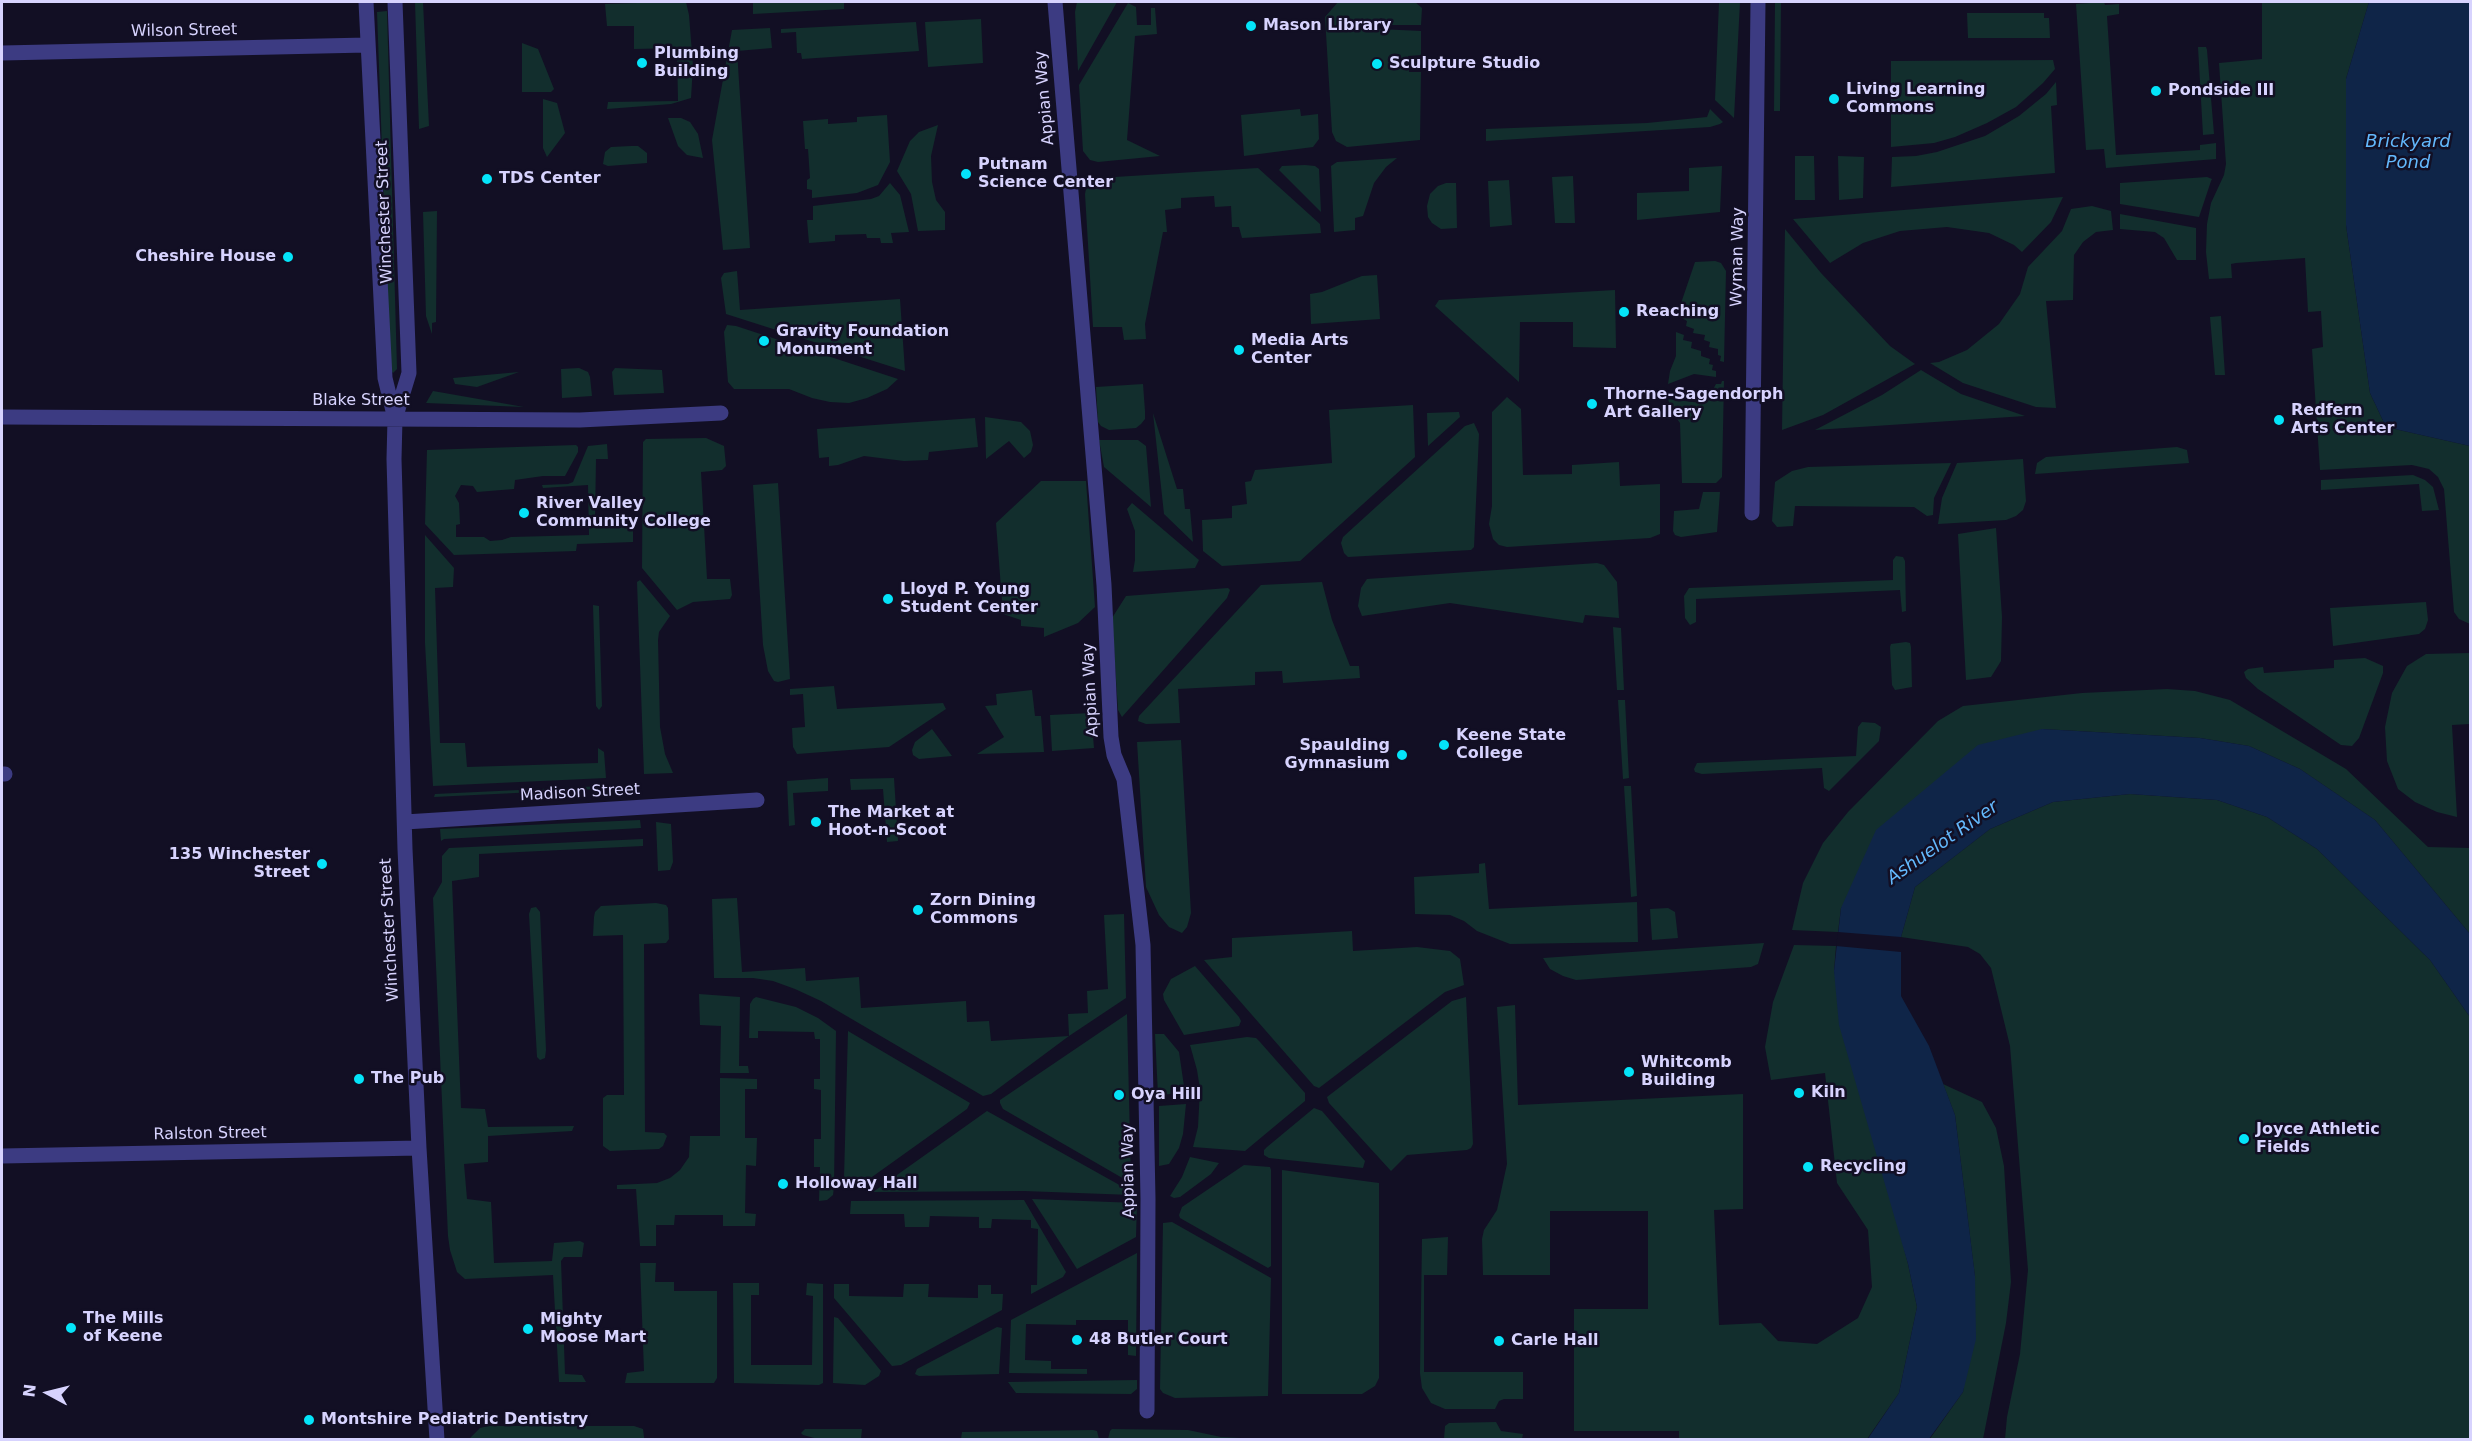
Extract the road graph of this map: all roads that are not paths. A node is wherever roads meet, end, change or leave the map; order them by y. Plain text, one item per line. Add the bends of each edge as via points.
1 (366, 2) edge
2 (395, 2) edge
3 (1055, 2) edge
4 (1758, 2) edge
5 (368, 45) junction
6 (2, 53) edge
7 (721, 413) dead end
8 (2, 417) edge
9 (395, 419) junction
10 (1752, 513) dead end
11 (757, 800) dead end
12 (405, 822) junction
13 (418, 1148) junction
14 (2, 1156) edge
15 (1148, 1411) dead end
16 (437, 1440) edge

1 - 5 street, Winchester Street
2 - 9 street, Winchester Street via 409,373
3 - 15 street, Appian Way via 1104,585 1111,737 1124,779 1143,945
4 - 10 street, Wyman Way
5 - 6 street, Wilson Street
5 - 9 street, Winchester Street via 385,378
7 - 9 street, Blake Street via 580,420
8 - 9 street, Blake Street
9 - 12 street, Winchester Street
11 - 12 street, Madison Street
12 - 13 street, Winchester Street
13 - 14 street, Ralston Street
13 - 16 street, Winchester Street

